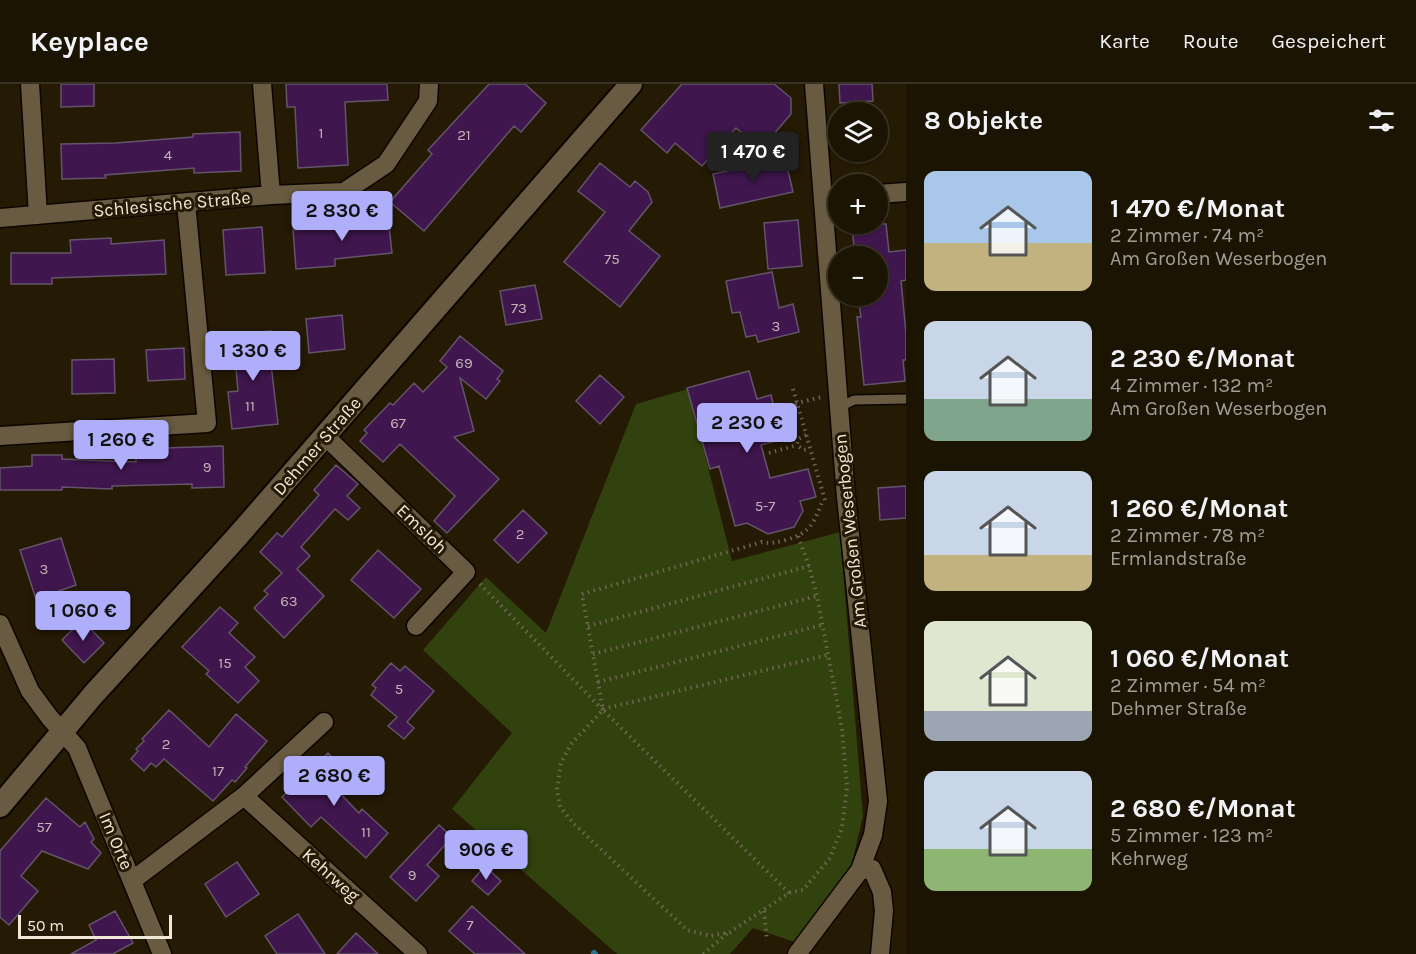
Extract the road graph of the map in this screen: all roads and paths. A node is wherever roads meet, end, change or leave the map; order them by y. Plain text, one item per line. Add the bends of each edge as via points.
1 (30, 84) edge
2 (262, 84) edge
3 (429, 84) edge
4 (631, 84) edge
5 (814, 84) edge
6 (828, 180) edge
7 (906, 192) edge
8 (888, 193) edge
9 (271, 195) junction
10 (186, 203) junction
11 (38, 215) junction
12 (0, 218) edge
13 (831, 234) edge
14 (793, 389) dead end
15 (906, 399) edge
16 (833, 401) junction
17 (796, 404) junction
18 (778, 408) dead end
19 (806, 435) junction
20 (0, 436) edge
21 (325, 436) junction
22 (796, 445) junction
23 (810, 449) junction
24 (769, 453) dead end
25 (818, 476) dead end
26 (823, 500) dead end
27 (798, 536) junction
28 (809, 566) junction
29 (466, 572) junction
30 (817, 596) junction
31 (0, 624) edge
32 (822, 625) junction
33 (416, 626) dead end
34 (588, 626) junction
35 (593, 654) junction
36 (828, 655) junction
37 (598, 682) junction
38 (603, 710) junction
39 (324, 722) dead end
40 (63, 733) junction
41 (244, 796) junction
42 (0, 806) edge
43 (860, 870) junction
44 (133, 880) junction
45 (789, 893) junction
46 (764, 911) junction
47 (730, 932) junction
48 (767, 940) dead end
49 (162, 954) edge
50 (418, 954) edge
51 (704, 954) edge
52 (797, 954) edge
53 (880, 954) edge

1 - 11 street
2 - 9 street
3 - 9 street, Schlesische Straße via 428,101 386,164 344,192
4 - 21 street, Dehmer Straße
5 - 6 street, Am Großen Weserbogen
7 - 8 street
9 - 10 street, Schlesische Straße
10 - 11 street, Schlesische Straße
10 - 20 street via 207,423
11 - 12 street, Schlesische Straße
13 - 16 street, Am Großen Weserbogen
14 - 17 path
15 - 16 lane
16 - 17 path
16 - 43 street, Am Großen Weserbogen via 878,801 873,835
17 - 18 path
17 - 19 path
19 - 22 path
19 - 23 path
21 - 29 street, Emsloh
21 - 40 street, Dehmer Straße
22 - 23 path
22 - 24 path
23 - 25 path
26 - 27 path via 810,529
27 - 28 path
27 - 34 path via 772,544 762,542 582,594
28 - 30 path
28 - 34 path
29 - 33 street
29 - 38 path
30 - 32 path
30 - 35 path
31 - 40 street, Im Orte via 30,692
32 - 36 path
32 - 37 path
34 - 35 path
35 - 37 path
36 - 38 path
36 - 45 path via 842,729 847,786 842,828 830,858 803,890
37 - 38 path
38 - 45 path
38 - 47 path via 571,744 561,763 557,789 560,807 687,930 711,936
39 - 41 street
40 - 42 street, Dehmer Straße
40 - 44 street, Im Orte via 77,748
41 - 44 street
41 - 50 street, Kehrweg
43 - 52 street, Am Großen Weserbogen
43 - 53 street via 872,869 882,892
44 - 49 street, Im Orte
45 - 46 path
46 - 47 path
46 - 48 path
47 - 51 path

